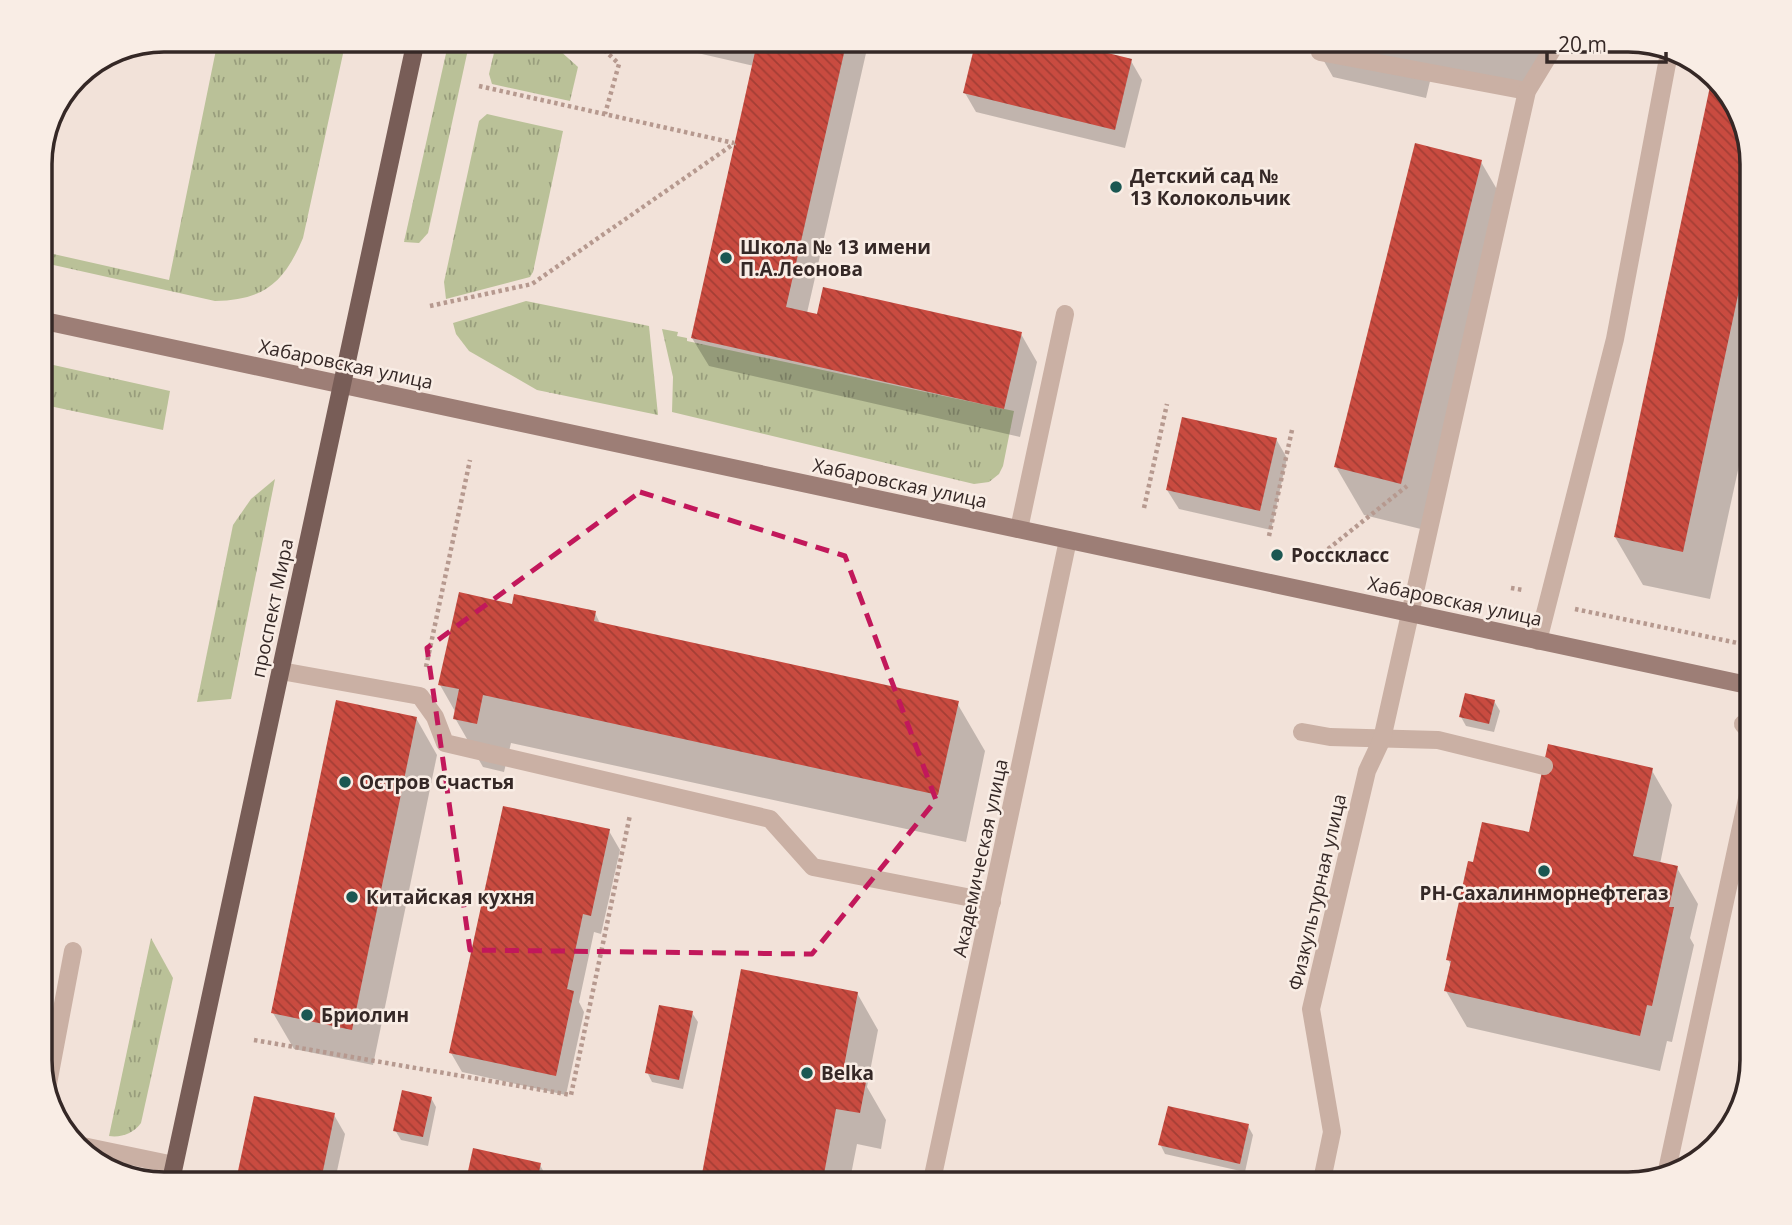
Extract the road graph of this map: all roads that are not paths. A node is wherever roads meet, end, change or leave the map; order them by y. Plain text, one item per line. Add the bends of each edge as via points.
1 (413, 52) edge
2 (1320, 52) dead end
3 (1551, 52) edge
4 (1668, 60) edge
5 (1527, 91) junction
6 (1065, 314) dead end
7 (53, 323) edge
8 (341, 384) junction
9 (1019, 529) junction
10 (1068, 540) junction
11 (1410, 613) junction
12 (1538, 641) junction
13 (281, 671) junction
14 (1740, 683) edge
15 (1302, 733) dead end
16 (1382, 739) junction
17 (1544, 766) dead end
18 (1740, 832) edge
19 (992, 902) junction
20 (73, 951) dead end
21 (53, 1056) edge
22 (95, 1149) edge
23 (174, 1165) junction
24 (1668, 1165) edge
25 (173, 1172) edge
26 (934, 1172) edge
27 (1324, 1172) edge

1 - 8 main road, проспект Мира
2 - 5 lane
3 - 5 lane, Физкультурная улица
4 - 12 lane via 1615,339
5 - 11 lane, Физкультурная улица
6 - 9 lane
7 - 8 street, Хабаровская улица
8 - 9 street, Хабаровская улица
8 - 13 main road, проспект Мира
9 - 10 street, Хабаровская улица
10 - 11 street, Хабаровская улица
10 - 19 lane, Академическая улица
11 - 12 street, Хабаровская улица
11 - 16 lane, Физкультурная улица
12 - 14 street, Хабаровская улица
13 - 19 lane via 420,696 435,717 444,743 770,819 813,867
13 - 23 main road, проспект Мира
15 - 16 lane
16 - 17 lane via 1438,740
16 - 27 lane, Физкультурная улица via 1367,771 1311,1009 1332,1132
18 - 24 lane
19 - 26 lane, Академическая улица
20 - 21 lane
22 - 23 lane
23 - 25 main road, проспект Мира

